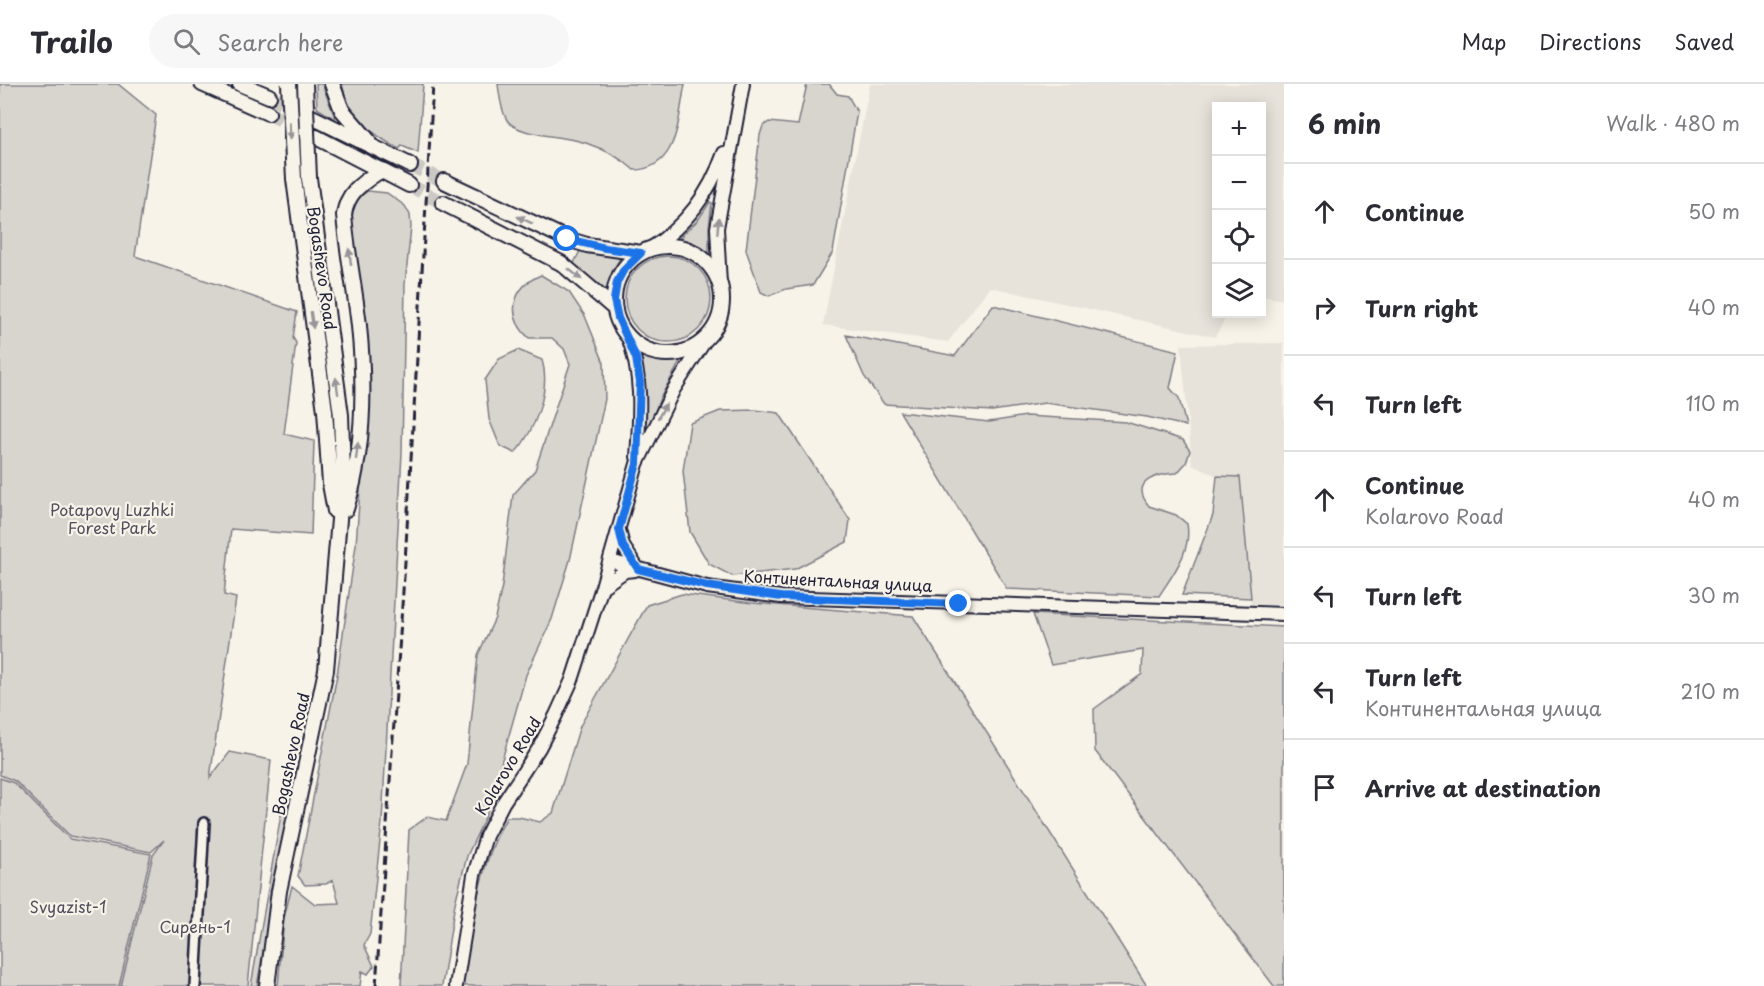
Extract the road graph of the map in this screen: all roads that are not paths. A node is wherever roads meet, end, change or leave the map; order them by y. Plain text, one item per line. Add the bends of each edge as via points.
1 (202, 84) edge
2 (240, 84) edge
3 (289, 84) edge
4 (305, 84) edge
5 (332, 84) edge
6 (743, 84) edge
7 (269, 96) tunnel mouth
8 (268, 113) tunnel mouth
9 (312, 117) tunnel mouth
10 (734, 127) junction
11 (316, 137) tunnel mouth
12 (389, 155) junction
13 (410, 165) tunnel mouth
14 (381, 170) junction
15 (444, 181) tunnel mouth
16 (409, 185) tunnel mouth
17 (443, 203) tunnel mouth
18 (646, 251) junction
19 (720, 284) junction
20 (615, 309) junction
21 (627, 334) junction
22 (708, 336) junction
23 (637, 464) junction
24 (338, 528) junction
25 (619, 529) junction
26 (610, 561) junction
27 (638, 569) junction
28 (602, 587) junction
29 (1284, 614) edge
30 (204, 823) dead end
31 (195, 986) edge
32 (267, 986) edge
33 (456, 986) edge

1 - 8 main road
2 - 7 main road
3 -> 24 main road, Bogashevo Road, bridge via 294,179
24 -> 4 main road, Bogashevo Road, bridge via 343,438 309,178
5 - 12 main road via 342,110 361,136
6 - 10 main road
9 - 12 main road
10 - 18 main road via 718,169 695,210 672,234
19 -> 10 main road via 717,228
11 - 14 main road
12 - 13 main road
14 - 16 main road
24 -> 14 main road via 351,490 362,393 359,326 345,209 351,193
18 -> 15 main road via 605,248 567,239
17 -> 20 main road via 561,263
18 - 19 main road via 679,246 697,254 711,267
18 - 20 main road via 627,265 617,282
19 - 22 main road via 721,312
20 - 21 main road
21 - 22 main road via 642,346 668,353 694,347
21 - 23 main road via 640,382
23 -> 22 main road via 669,399
23 - 25 main road, Kolarovo Road
24 - 32 main road, Bogashevo Road via 326,670 279,891
25 - 26 main road, Kolarovo Road
25 - 27 main road via 623,546
26 - 27 main road, Континентальная улица
26 - 28 main road, Kolarovo Road
27 - 28 main road via 625,572
27 - 29 main road, Континентальная улица via 717,589 781,597
28 - 33 main road, Kolarovo Road via 572,680 556,715 486,836 474,875
30 - 31 street

